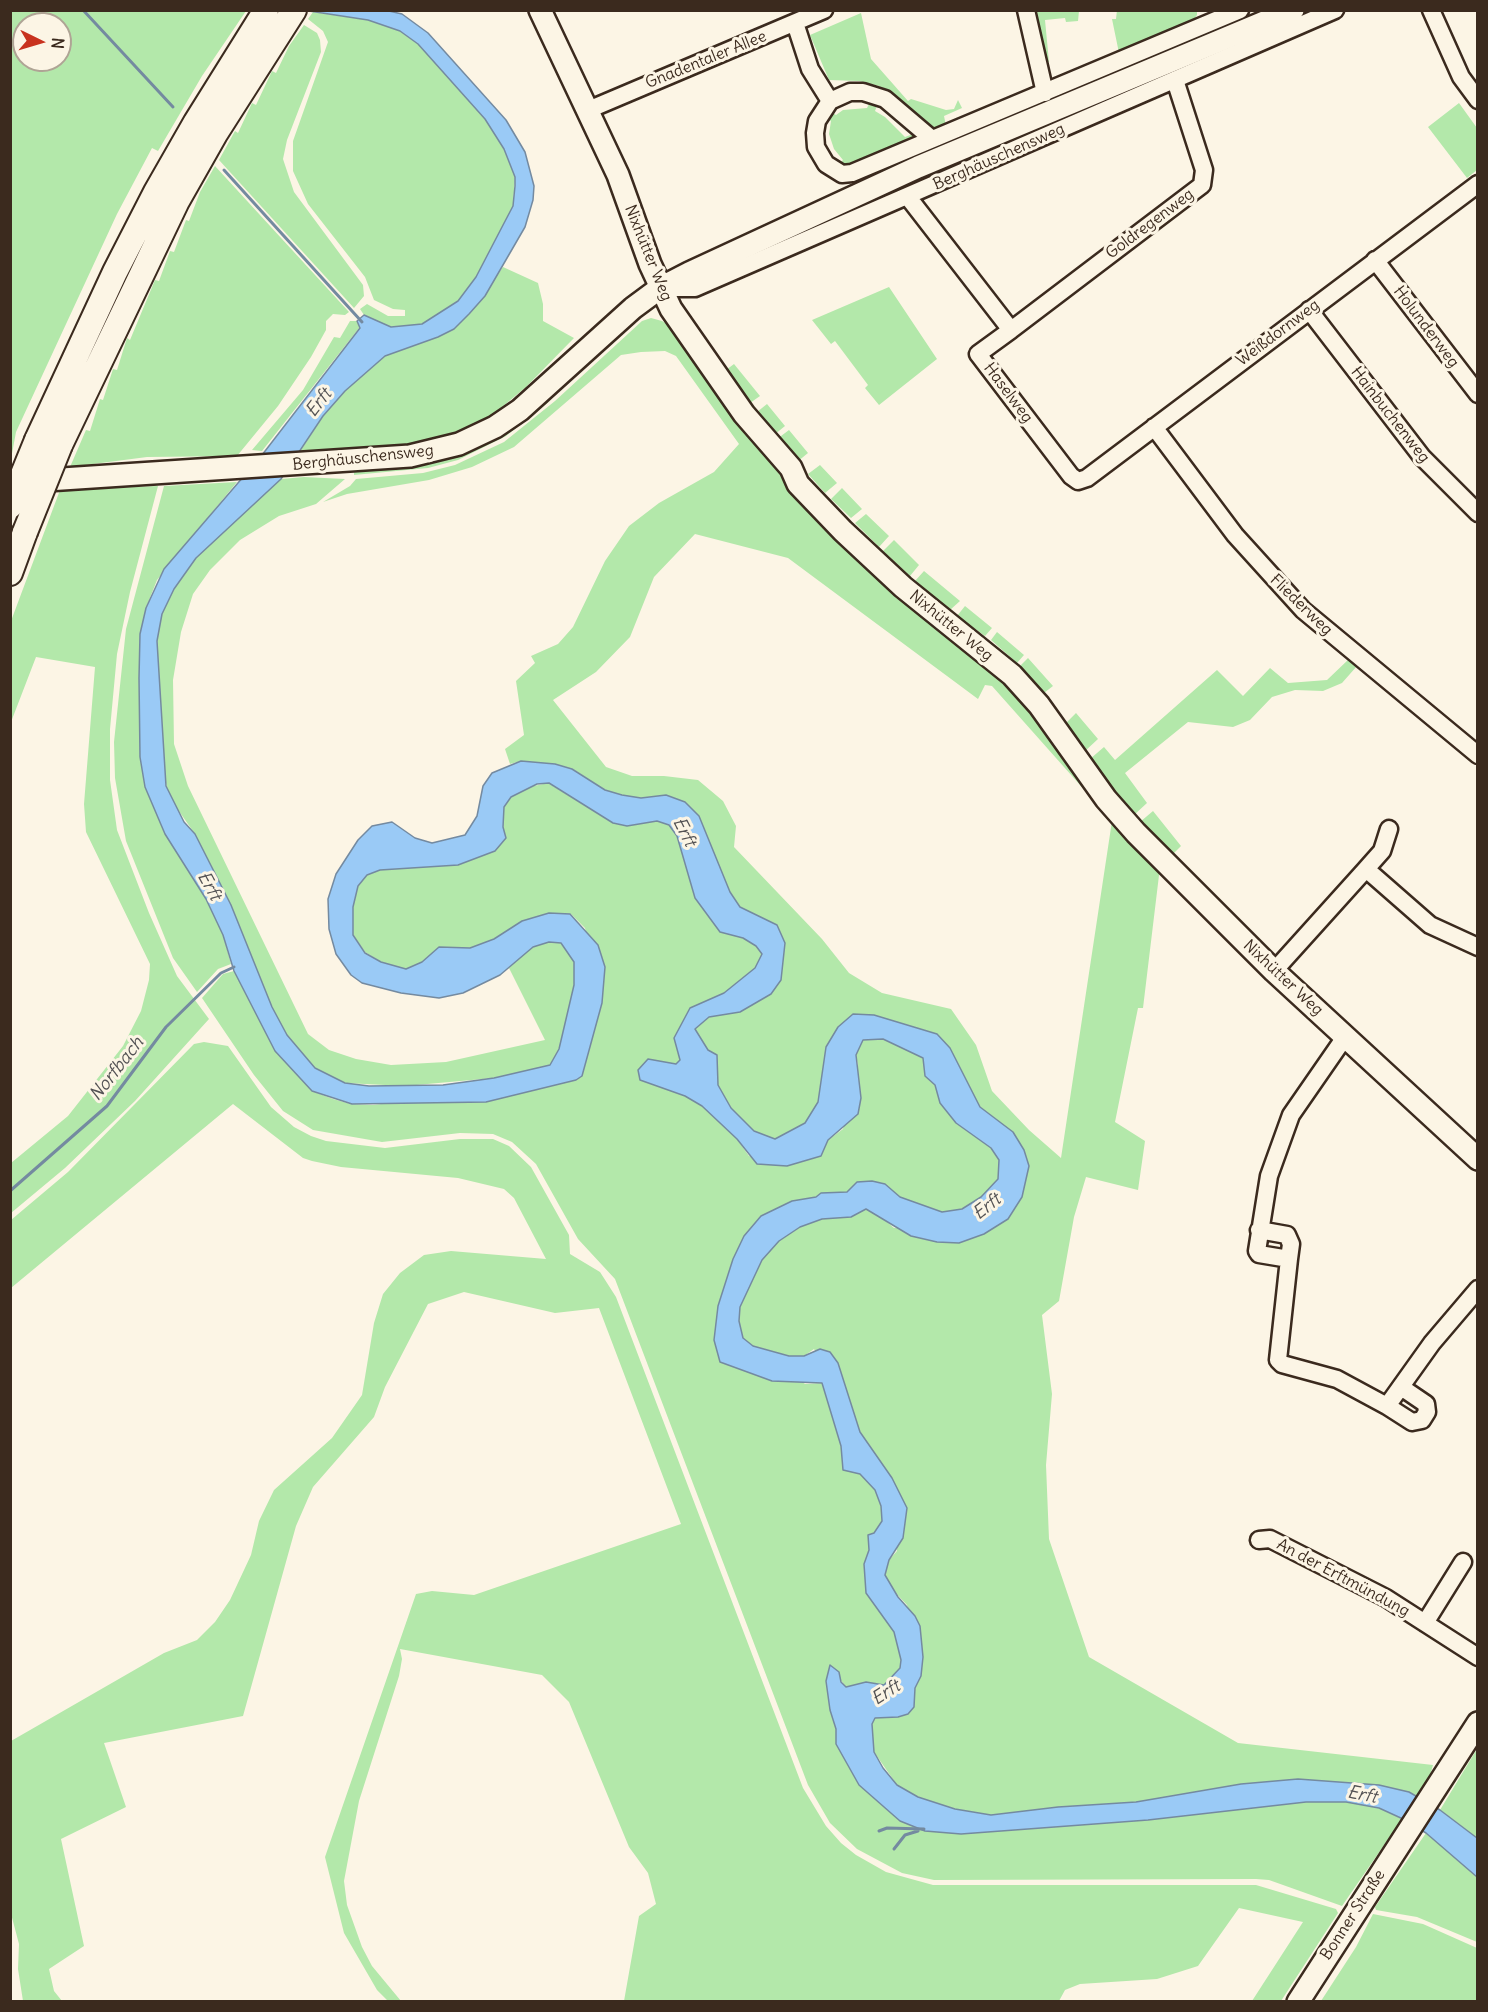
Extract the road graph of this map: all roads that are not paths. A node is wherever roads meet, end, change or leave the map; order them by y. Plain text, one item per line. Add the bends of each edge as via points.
1 (540, 10) edge
2 (824, 10) edge
3 (1026, 10) edge
4 (1240, 10) edge
5 (1293, 10) edge
6 (1335, 10) edge
7 (1431, 10) edge
8 (276, 16) edge
9 (1207, 17) edge
10 (795, 23) junction
11 (1175, 80) junction
12 (1045, 93) junction
13 (830, 100) junction
14 (1478, 100) edge
15 (588, 110) junction
16 (932, 139) junction
17 (1478, 184) edge
18 (908, 197) junction
19 (1376, 260) junction
20 (660, 288) junction
21 (1309, 310) junction
22 (1011, 330) junction
23 (1478, 394) edge
24 (1154, 427) junction
25 (48, 442) junction
26 (1078, 481) joint
27 (10, 482) edge
28 (10, 506) edge
29 (1478, 513) edge
30 (10, 573) edge
31 (1478, 755) edge
32 (1389, 830) dead end
33 (1366, 869) junction
34 (1478, 947) edge
35 (1274, 970) junction
36 (1345, 1037) junction
37 (1478, 1159) edge
38 (1259, 1230) junction
39 (1289, 1259) junction
40 (1478, 1288) edge
41 (1401, 1387) junction
42 (1387, 1406) junction
43 (1259, 1540) dead end
44 (1463, 1562) dead end
45 (1425, 1623) junction
46 (1478, 1657) edge
47 (1478, 1723) edge
48 (1298, 2001) edge

1 - 15 main road, Nixhütter Weg
2 - 10 street, Gnadentaler Allee
3 - 12 street
4 - 9 street
5 - 20 main road, Berghäuschensweg via 878,184
6 - 11 street, Berghäuschensweg
7 - 14 street via 1461,77
8 - 25 highway
9 - 12 street
10 - 13 street via 810,69
10 - 15 street, Gnadentaler Allee
11 - 18 street, Berghäuschensweg
11 - 22 street, Goldregenweg via 1204,170 1202,184
12 - 16 street
13 - 16 street via 850,92 875,94
13 - 16 street via 817,121 816,147 826,164 838,173 852,173
15 - 20 main road, Nixhütter Weg via 618,175
17 - 19 street, Weißdornweg
18 - 20 street, Berghäuschensweg via 694,288
18 - 22 street
19 - 21 street, Weißdornweg
19 - 23 street, Holunderweg
20 - 27 main road, Berghäuschensweg via 520,410 483,434 429,453
20 - 35 main road, Nixhütter Weg via 744,414 791,468 798,484 903,587 1012,675 1136,833
21 - 24 street, Weißdornweg
21 - 29 street, Hainbuchenweg via 1422,457
22 - 26 street, Haselweg via 978,354
24 - 26 street, Weißdornweg
24 - 31 street, Fliederweg via 1234,535 1303,610
25 - 28 highway, bridge
25 - 30 highway, bridge via 26,532
32 - 33 street via 1382,851
33 - 34 street via 1430,925
33 - 35 street
35 - 36 main road, Nixhütter Weg
36 - 37 main road, Nixhütter Weg
36 - 38 street via 1291,1115 1269,1176
38 - 39 street via 1287,1235 1291,1244
38 - 39 street via 1259,1254
39 - 42 street via 1278,1360 1337,1378
40 - 41 street via 1432,1342
41 - 42 street
41 - 42 street via 1426,1404 1422,1420 1412,1422
43 - 45 street, An der Erftmündung via 1270,1539 1386,1598
44 - 45 street, An der Erftmündung
45 - 46 street, An der Erftmündung
47 - 48 main road, Bonner Straße

